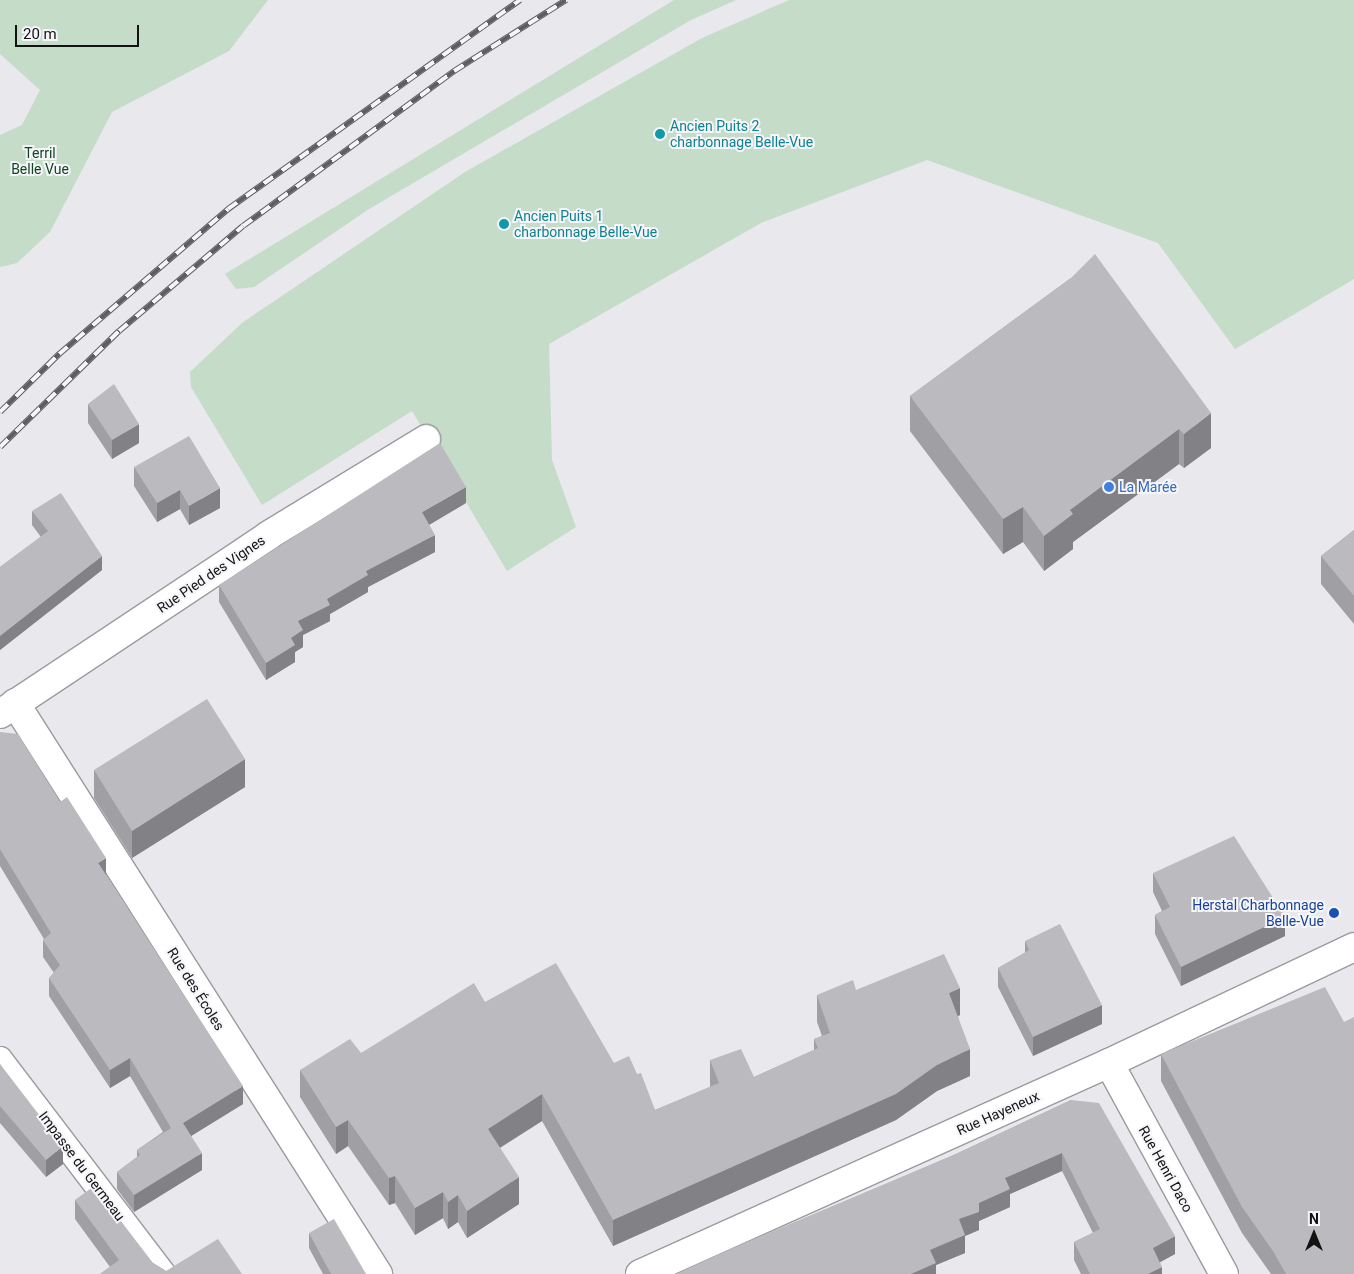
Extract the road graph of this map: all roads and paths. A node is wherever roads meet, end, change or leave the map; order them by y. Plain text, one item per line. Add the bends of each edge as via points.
1 (426, 439) dead end
2 (7, 709) edge
3 (1354, 947) edge
4 (0, 1059) edge
5 (1109, 1063) junction
6 (164, 1274) edge
7 (378, 1274) edge
8 (640, 1274) edge
9 (1224, 1274) edge

1 - 2 street, Rue Pied des Vignes via 269,535
2 - 7 street, Rue des Écoles
3 - 5 street, Rue Hayeneux
4 - 6 lane, Impasse du Germeau
5 - 8 street, Rue Hayeneux
5 - 9 street, Rue Henri Daco

